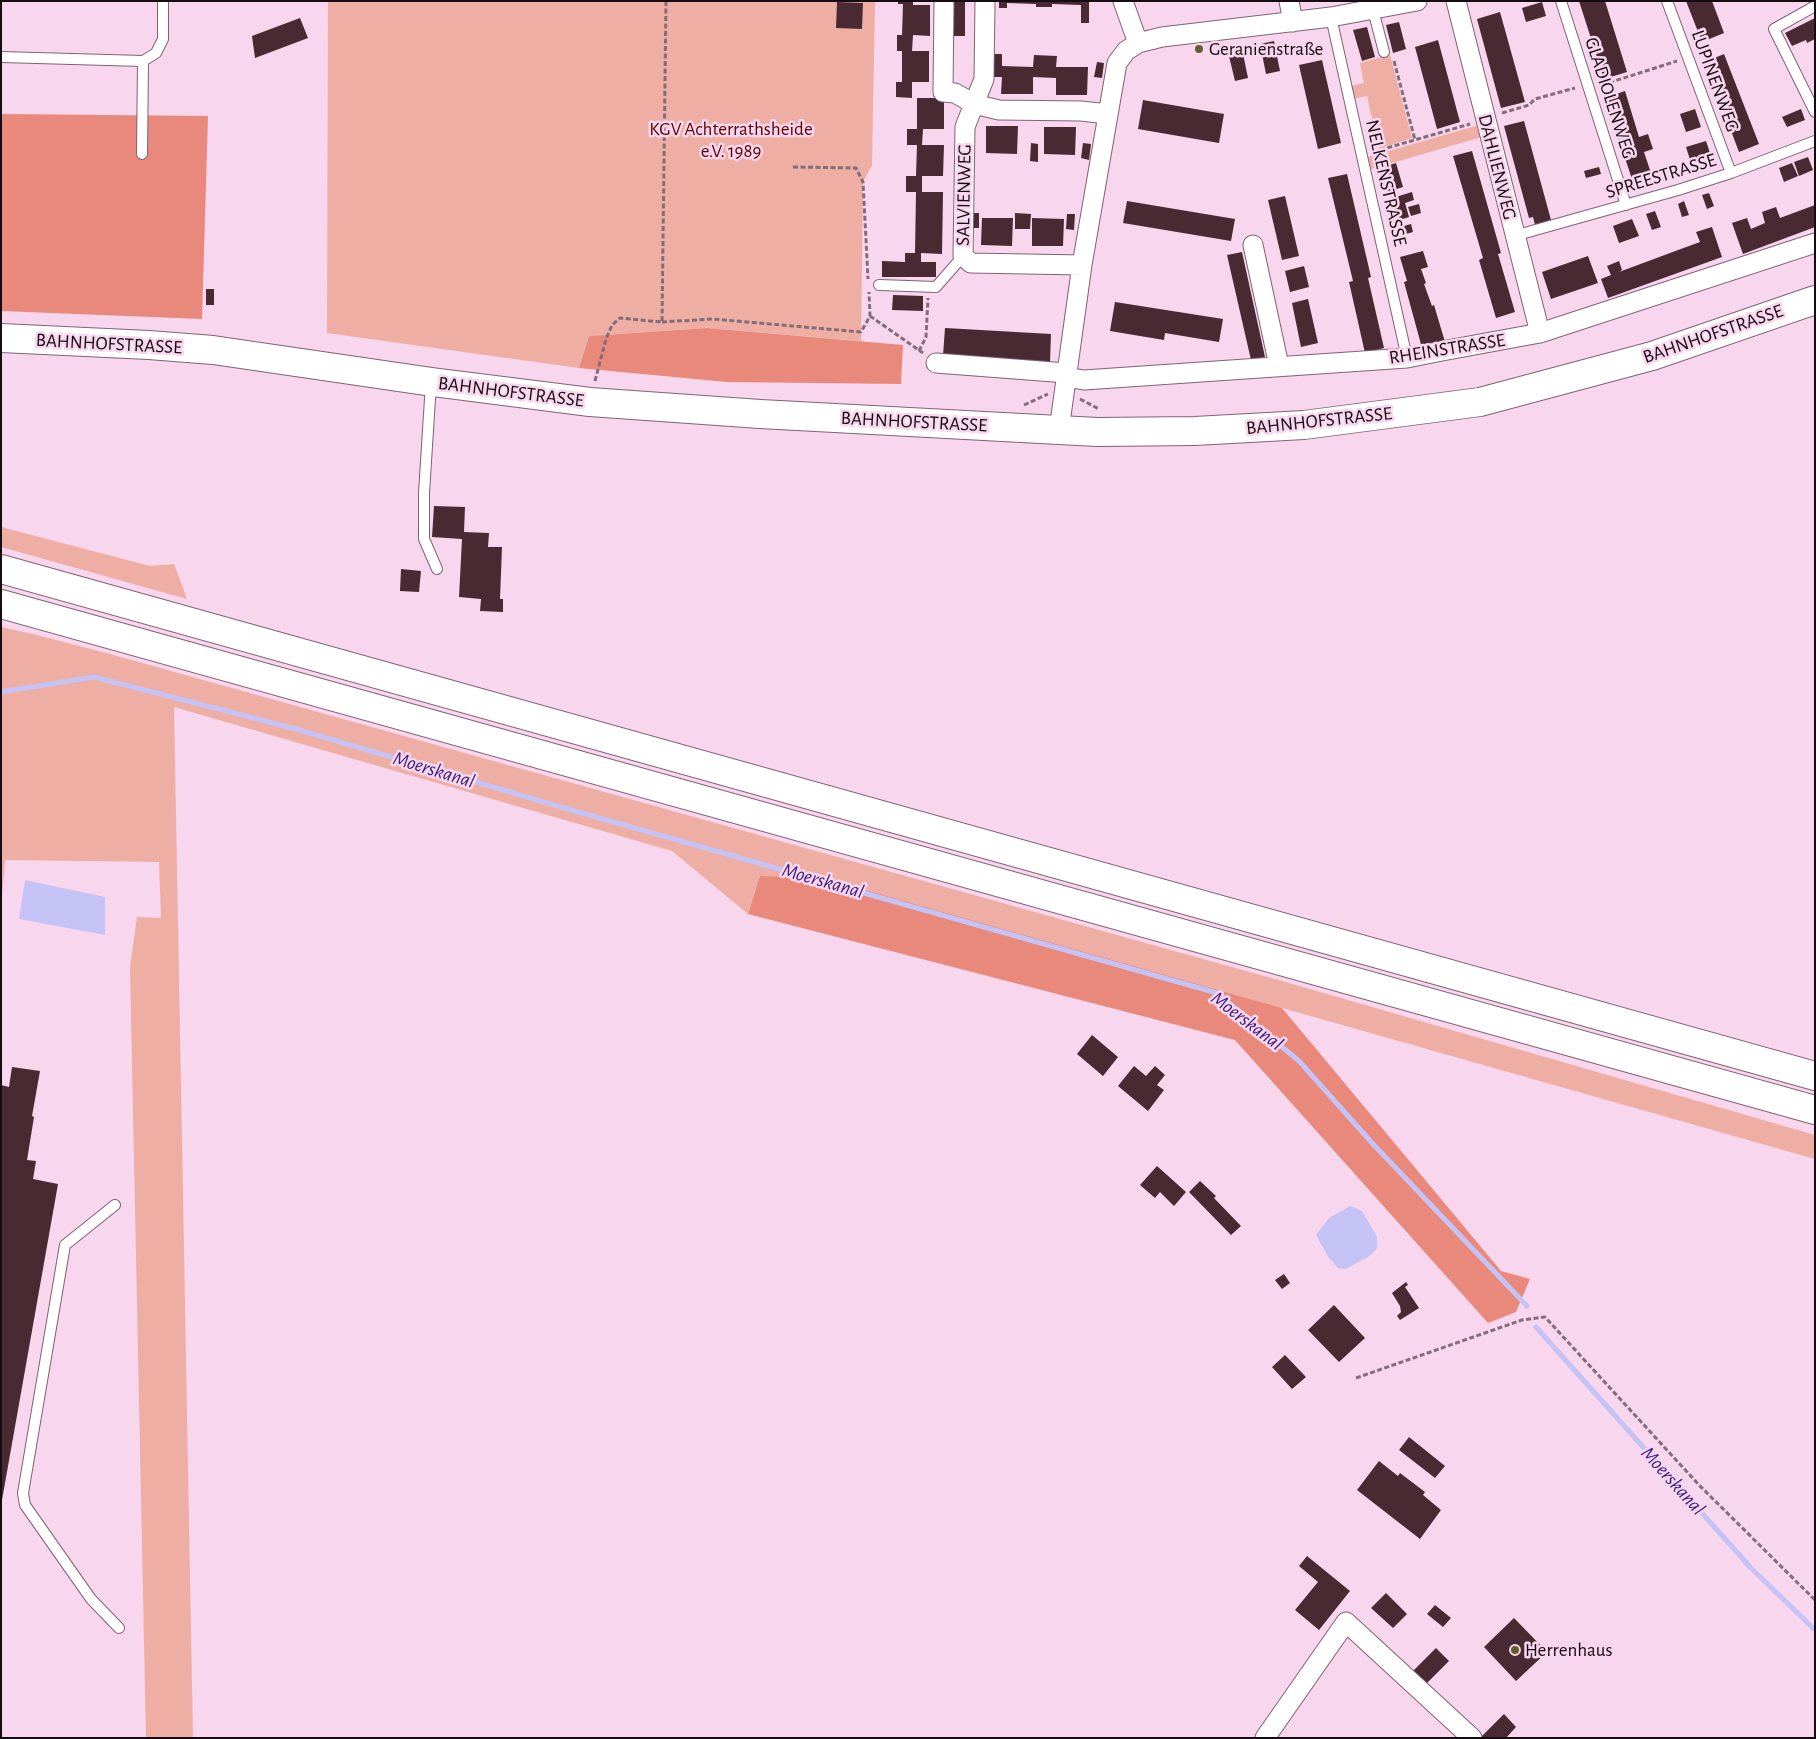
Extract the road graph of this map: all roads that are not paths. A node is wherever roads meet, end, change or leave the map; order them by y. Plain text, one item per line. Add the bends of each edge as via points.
1 (163, 1) edge
2 (944, 1) edge
3 (985, 1) edge
4 (1123, 1) edge
5 (1289, 1) edge
6 (1417, 1) edge
7 (1456, 1) edge
8 (1561, 1) edge
9 (1667, 1) edge
10 (1815, 6) edge
11 (1373, 10) junction
12 (1330, 17) junction
13 (1293, 22) junction
14 (1138, 43) junction
15 (1384, 52) road end
16 (1, 57) edge
17 (143, 62) junction
18 (974, 104) junction
19 (1815, 112) edge
20 (1108, 114) junction
21 (1815, 141) edge
22 (142, 154) dead end
23 (1731, 173) junction
24 (1626, 205) junction
25 (1514, 236) junction
26 (1815, 242) edge
27 (1253, 245) dead end
28 (963, 256) junction
29 (1082, 265) junction
30 (879, 285) dead end
31 (1815, 300) edge
32 (1540, 333) junction
33 (1, 338) edge
34 (1407, 358) junction
35 (936, 363) road end
36 (1279, 366) junction
37 (1065, 381) junction
38 (432, 382) junction
39 (1059, 430) junction
40 (1, 569) edge
41 (437, 569) dead end
42 (1, 604) edge
43 (1815, 1076) edge
44 (1815, 1110) edge
45 (115, 1205) dead end
46 (119, 1628) dead end
47 (1265, 1738) edge
48 (1472, 1738) edge

1 - 17 lane via 163,39 156,53
2 - 18 street via 943,92 955,93
3 - 18 street, SALVIENWEG via 984,79
4 - 14 street
5 - 13 street
6 - 11 street
7 - 25 street, DAHLIENWEG
8 - 24 lane, GLADIOLENWEG
9 - 23 lane, LUPINENWEG
10 - 19 lane via 1774,29
11 - 12 street
11 - 15 lane
12 - 13 street
12 - 34 lane, NELKENSTRASSE
13 - 14 street via 1162,36
14 - 20 street via 1126,50 1117,63
16 - 17 lane
17 - 22 lane
18 - 20 street via 1000,110
18 - 28 street, SALVIENWEG via 964,127
20 - 29 street
21 - 23 lane, SPREESTRASSE
23 - 24 lane, SPREESTRASSE
24 - 25 lane, SPREESTRASSE
25 - 32 street, DAHLIENWEG
26 - 32 street, RHEINSTRASSE
27 - 36 street
28 - 29 street, SALVIENWEG via 971,263
28 - 30 lane via 936,287
29 - 37 street
31 - 39 main road, BAHNHOFSTRASSE via 1652,356 1480,402 1304,425 1195,431
32 - 34 street, RHEINSTRASSE
33 - 38 main road, BAHNHOFSTRASSE via 213,350
34 - 36 street, RHEINSTRASSE
35 - 37 street, RHEINSTRASSE
36 - 37 street, RHEINSTRASSE
37 - 39 street
38 - 39 main road, BAHNHOFSTRASSE via 594,386 760,414
38 - 41 lane via 424,539
40 - 43 main road
42 - 44 main road
45 - 46 lane via 66,1245 23,1493 25,1505 91,1599
47 - 48 street via 1346,1622

